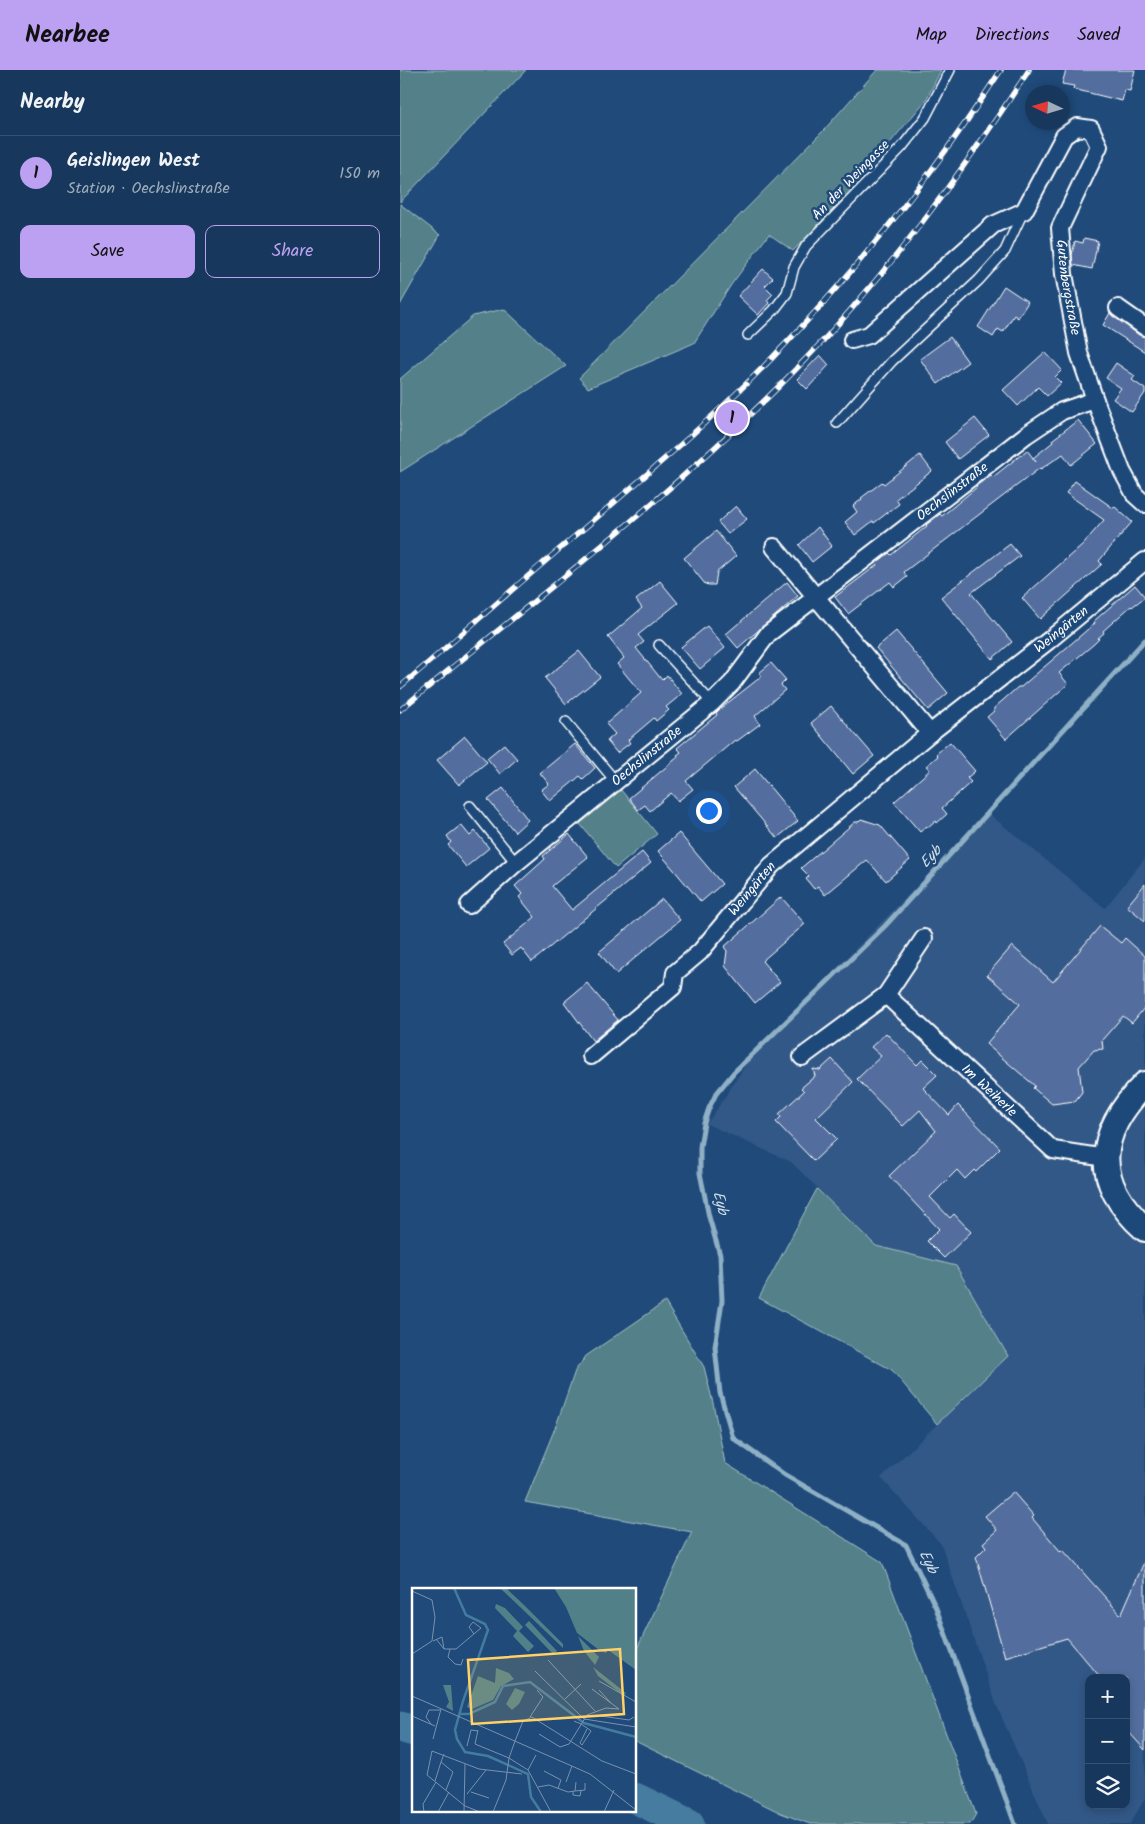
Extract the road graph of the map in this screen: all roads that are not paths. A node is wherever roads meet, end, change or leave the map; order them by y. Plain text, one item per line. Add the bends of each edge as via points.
1 (950, 70) edge
2 (1024, 211) junction
3 (1118, 308) dead end
4 (1145, 327) edge
5 (748, 336) dead end
6 (852, 340) dead end
7 (1094, 400) junction
8 (837, 423) dead end
9 (1145, 504) edge
10 (774, 547) dead end
11 (1145, 561) edge
12 (816, 598) junction
13 (660, 645) dead end
14 (712, 703) junction
15 (566, 722) dead end
16 (930, 733) junction
17 (616, 782) junction
18 (470, 806) dead end
19 (516, 863) junction
20 (469, 905) dead end
21 (924, 938) dead end
22 (886, 995) junction
23 (591, 1056) dead end
24 (802, 1057) dead end
25 (1145, 1084) edge
26 (1106, 1158) junction
27 (1145, 1229) edge

1 - 5 lane, An der Weingasse via 925,118 902,147 806,246 794,267 787,294
2 - 6 street via 993,225 869,335
2 - 7 street, Gutenbergstraße via 1064,136 1077,127 1091,129 1099,146 1060,228 1064,274 1079,353
2 - 8 lane via 1004,251 979,280 892,361
3 - 4 street
7 - 9 street, Gutenbergstraße via 1122,471 1135,495
7 - 12 street, Oechslinstraße via 1062,411 1026,435
10 - 12 street
11 - 16 street, Weingärten
12 - 14 street, Oechslinstraße via 768,634 732,683
12 - 16 street
13 - 14 lane
14 - 17 street, Oechslinstraße
15 - 17 lane
16 - 23 street, Weingärten via 772,864 700,952 675,973 673,987
17 - 19 street, Oechslinstraße
18 - 19 lane
19 - 20 street, Oechslinstraße
21 - 22 street
22 - 24 street
22 - 26 street, Im Weiherle via 1053,1150
25 - 26 main road via 1128,1100 1111,1131
26 - 27 main road via 1108,1176 1116,1197

